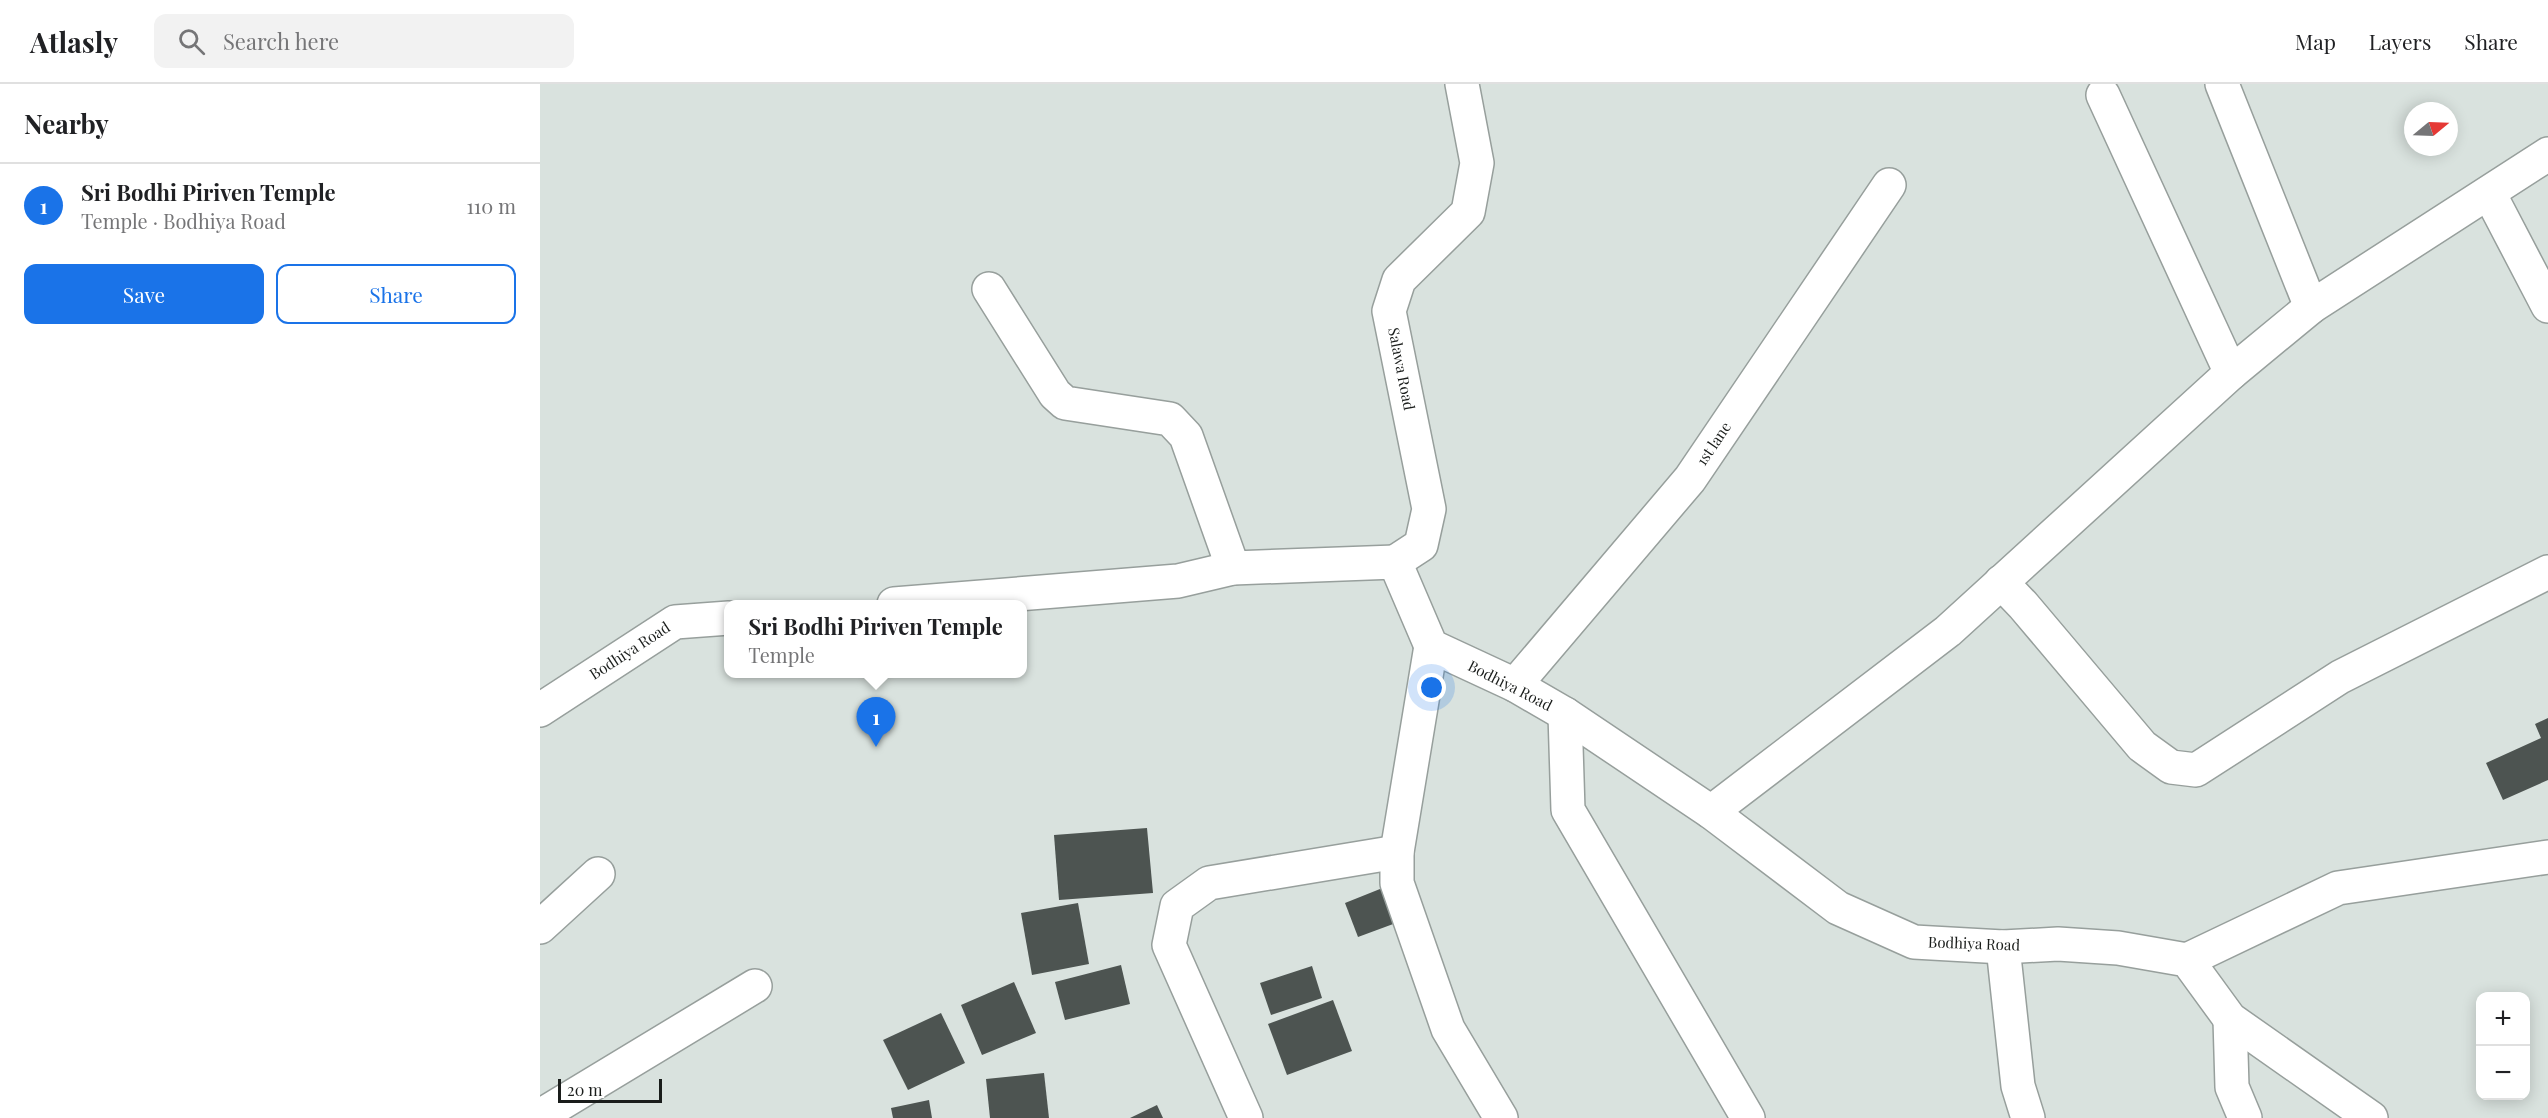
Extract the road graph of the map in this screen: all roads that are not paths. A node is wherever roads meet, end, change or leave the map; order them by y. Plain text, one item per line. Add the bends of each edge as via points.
1 (1462, 84) edge
2 (2222, 84) edge
3 (2103, 95) dead end
4 (2548, 154) edge
5 (1889, 185) dead end
6 (2489, 194) junction
7 (988, 289) dead end
8 (2548, 306) edge
9 (2311, 307) junction
10 (2231, 373) junction
11 (1395, 562) junction
12 (1233, 568) junction
13 (2548, 572) edge
14 (2001, 582) junction
15 (943, 600) edge
16 (724, 618) edge
17 (1431, 646) junction
18 (1515, 685) junction
19 (540, 710) edge
20 (1565, 714) junction
21 (1711, 812) junction
22 (1397, 852) junction
23 (2548, 857) edge
24 (598, 874) dead end
25 (540, 927) edge
26 (2003, 947) junction
27 (2187, 960) junction
28 (755, 986) dead end
29 (2230, 1019) junction
30 (540, 1116) edge
31 (1246, 1118) edge
32 (1501, 1118) edge
33 (1748, 1118) edge
34 (2028, 1118) edge
35 (2245, 1118) edge
36 (2371, 1118) edge

1 - 11 street, Salawa Road via 1477,163 1468,212 1399,280 1389,311 1429,509 1421,545
2 - 9 street
3 - 10 street
4 - 6 street
5 - 18 street, 1st lane via 1690,479
6 - 8 street
6 - 9 street
7 - 12 street via 1055,394 1065,403 1170,419 1186,436
9 - 10 street
10 - 14 street
11 - 12 street
11 - 17 street
12 - 15 street via 1178,581
13 - 14 street via 2340,677 2196,770 2171,767 2142,746
14 - 21 street via 1948,631
16 - 19 street, Bodhiya Road via 675,622
17 - 18 street, Bodhiya Road
17 - 22 street
18 - 20 street, Bodhiya Road
20 - 21 street, Bodhiya Road
20 - 33 street via 1568,810
21 - 26 street, Bodhiya Road via 1838,908 1914,942
22 - 31 street via 1209,883 1178,906 1169,945
22 - 32 street via 1397,883 1449,1029
23 - 27 street via 2338,888
24 - 25 street
26 - 27 street, Bodhiya Road via 2058,944 2118,948
26 - 34 street via 2018,1086
27 - 29 street
28 - 30 street
29 - 35 street via 2232,1087
29 - 36 street

